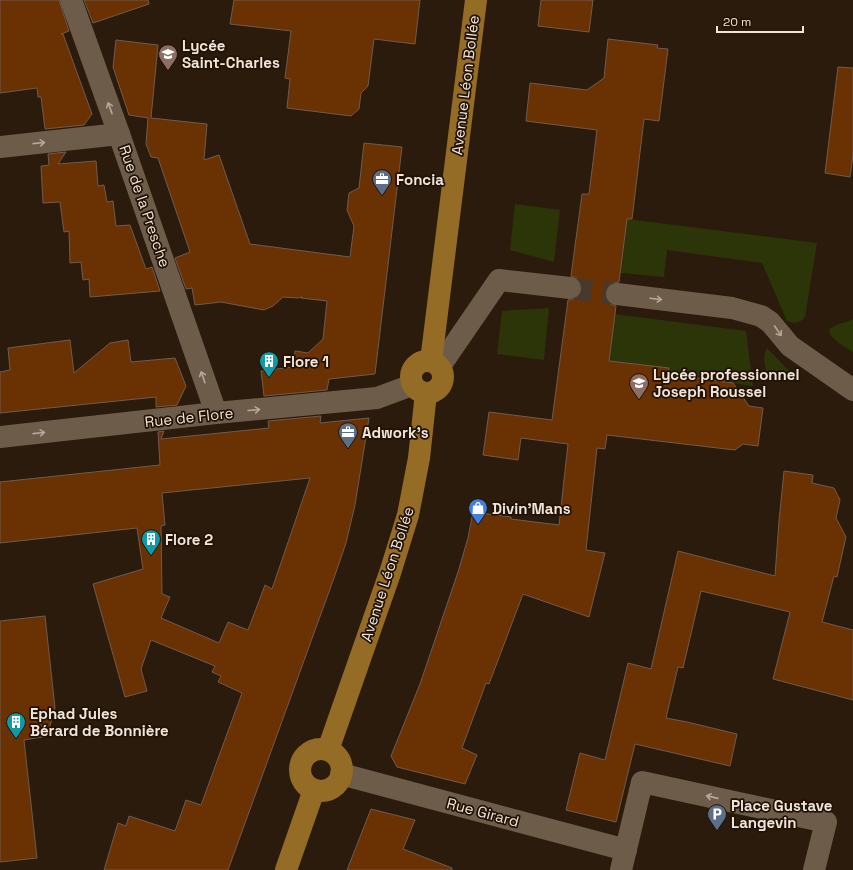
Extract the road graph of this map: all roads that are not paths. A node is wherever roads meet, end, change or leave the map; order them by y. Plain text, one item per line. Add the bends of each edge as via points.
1 (71, 0) edge
2 (476, 0) edge
3 (119, 134) junction
4 (0, 147) edge
5 (570, 288) tunnel mouth
6 (617, 294) tunnel mouth
7 (435, 363) junction
8 (419, 389) junction
9 (853, 390) edge
10 (216, 413) junction
11 (0, 438) edge
12 (328, 750) junction
13 (341, 774) junction
14 (314, 790) junction
15 (623, 860) edge
16 (286, 870) edge
17 (814, 870) edge

3 -> 1 street, Rue de la Presche
2 - 7 main road, Avenue Léon Bollée
4 -> 3 street
10 -> 3 street, Rue de la Presche
5 - 7 street via 499,280
6 -> 9 street via 732,308 761,316 770,322 790,346
7 - 8 main road, Avenue Léon Bollée via 420,362 412,369 410,374
10 -> 8 street, Rue de Flore via 377,398
8 - 12 main road, Avenue Léon Bollée via 419,458 408,515
11 -> 10 street, Rue de Flore
12 - 13 main road via 339,760
12 - 14 main road via 309,752 301,763 304,784
13 - 14 main road via 330,789
13 - 15 street, Rue Girard
14 - 16 main road
17 -> 15 street via 826,822 642,782

